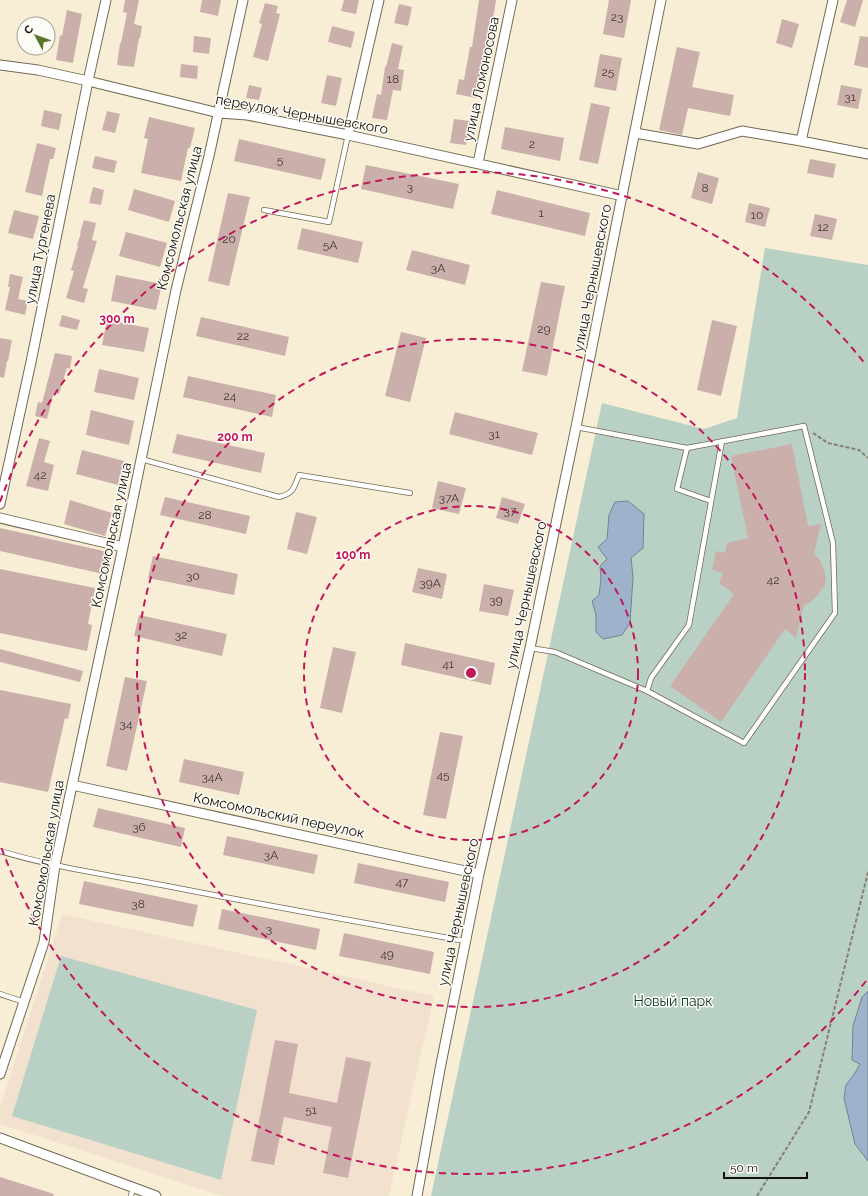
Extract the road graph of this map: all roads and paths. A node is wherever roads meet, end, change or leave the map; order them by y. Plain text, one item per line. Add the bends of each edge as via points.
1 (106, 0) edge
2 (243, 0) edge
3 (379, 0) edge
4 (512, 0) edge
5 (661, 0) edge
6 (833, 0) edge
7 (0, 65) edge
8 (88, 81) junction
9 (219, 113) junction
10 (636, 133) junction
11 (348, 135) junction
12 (801, 141) junction
13 (868, 154) edge
14 (478, 163) junction
15 (623, 196) junction
16 (264, 210) dead end
17 (804, 426) junction
18 (576, 427) junction
19 (722, 441) junction
20 (687, 448) junction
21 (868, 458) edge
22 (141, 459) junction
23 (410, 493) dead end
24 (711, 501) junction
25 (0, 504) edge
26 (0, 518) edge
27 (123, 547) junction
28 (530, 648) junction
29 (647, 691) junction
30 (72, 785) junction
31 (0, 851) edge
32 (55, 865) junction
33 (868, 872) edge
34 (479, 874) junction
35 (465, 942) junction
36 (0, 994) edge
37 (24, 1002) junction
38 (0, 1074) edge
39 (0, 1138) edge
40 (132, 1192) edge
41 (156, 1196) edge
42 (417, 1196) edge
43 (757, 1196) edge

1 - 8 street, улица Тургенева
2 - 9 street, Комсомольская улица
3 - 11 street
4 - 14 street, улица Ломоносова
5 - 10 street, улица Чернышевского
6 - 12 street
7 - 8 street, переулок Чернышевского
8 - 9 street, переулок Чернышевского
8 - 25 street, улица Тургенева
9 - 11 street, переулок Чернышевского via 247,115
9 - 22 street, Комсомольская улица via 176,290
10 - 12 street via 698,144 742,131
10 - 15 street, улица Чернышевского
11 - 14 street, переулок Чернышевского
11 - 16 lane via 329,222
12 - 13 street
14 - 15 street, переулок Чернышевского
15 - 18 street, улица Чернышевского
17 - 19 lane
17 - 21 path via 828,443 859,450
17 - 29 lane via 833,543 835,613 744,743
18 - 20 lane
18 - 28 street, улица Чернышевского
19 - 20 lane
19 - 24 lane
20 - 24 lane via 677,490
22 - 23 lane via 280,496 288,495 299,475
22 - 27 street, Комсомольская улица
24 - 29 lane via 689,625 652,678
26 - 27 street
27 - 30 street, Комсомольская улица
28 - 29 lane via 555,652
28 - 34 street, улица Чернышевского
30 - 32 street, Комсомольская улица
30 - 34 street, Комсомольский переулок
31 - 32 lane
32 - 35 lane
32 - 37 street, Комсомольская улица via 44,942
33 - 43 path via 809,1112
34 - 35 street, улица Чернышевского
35 - 42 street, улица Чернышевского
36 - 37 lane
37 - 38 street, Комсомольская улица
39 - 40 street
40 - 41 street

